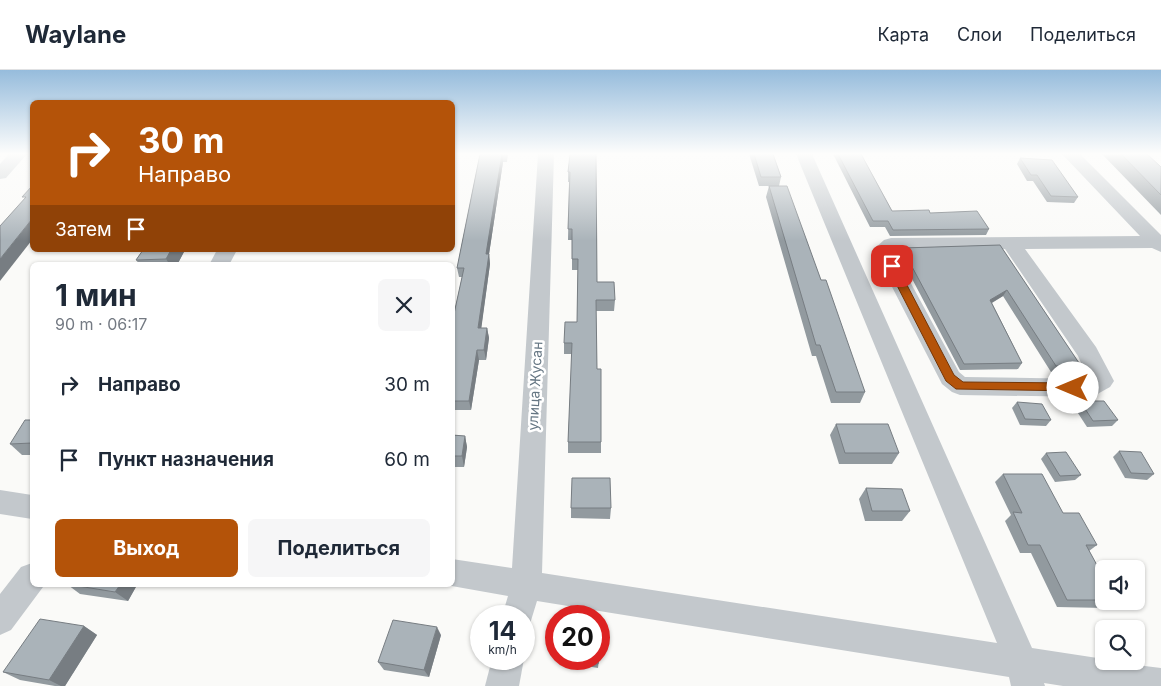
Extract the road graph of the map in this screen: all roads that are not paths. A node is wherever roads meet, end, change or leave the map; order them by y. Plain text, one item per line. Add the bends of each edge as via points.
1 (545, 183) edge
2 (816, 183) edge
3 (1098, 183) edge
4 (1011, 243) junction
5 (1159, 244) edge
6 (0, 502) edge
7 (30, 507) edge
8 (455, 574) edge
9 (30, 579) edge
10 (526, 585) junction
11 (521, 605) edge
12 (0, 620) edge
13 (506, 670) edge
14 (1025, 674) edge
15 (1161, 685) edge
16 (502, 686) edge

1 - 10 street, улица Жусан
2 - 14 street
3 - 5 street
4 - 4 street via 891,244 883,250 950,378 960,386 1092,388 1102,381 1088,354
4 - 5 street
6 - 7 street
8 - 10 street
9 - 12 street
10 - 11 street, улица Жусан
10 - 14 street
13 - 16 street
14 - 15 street

